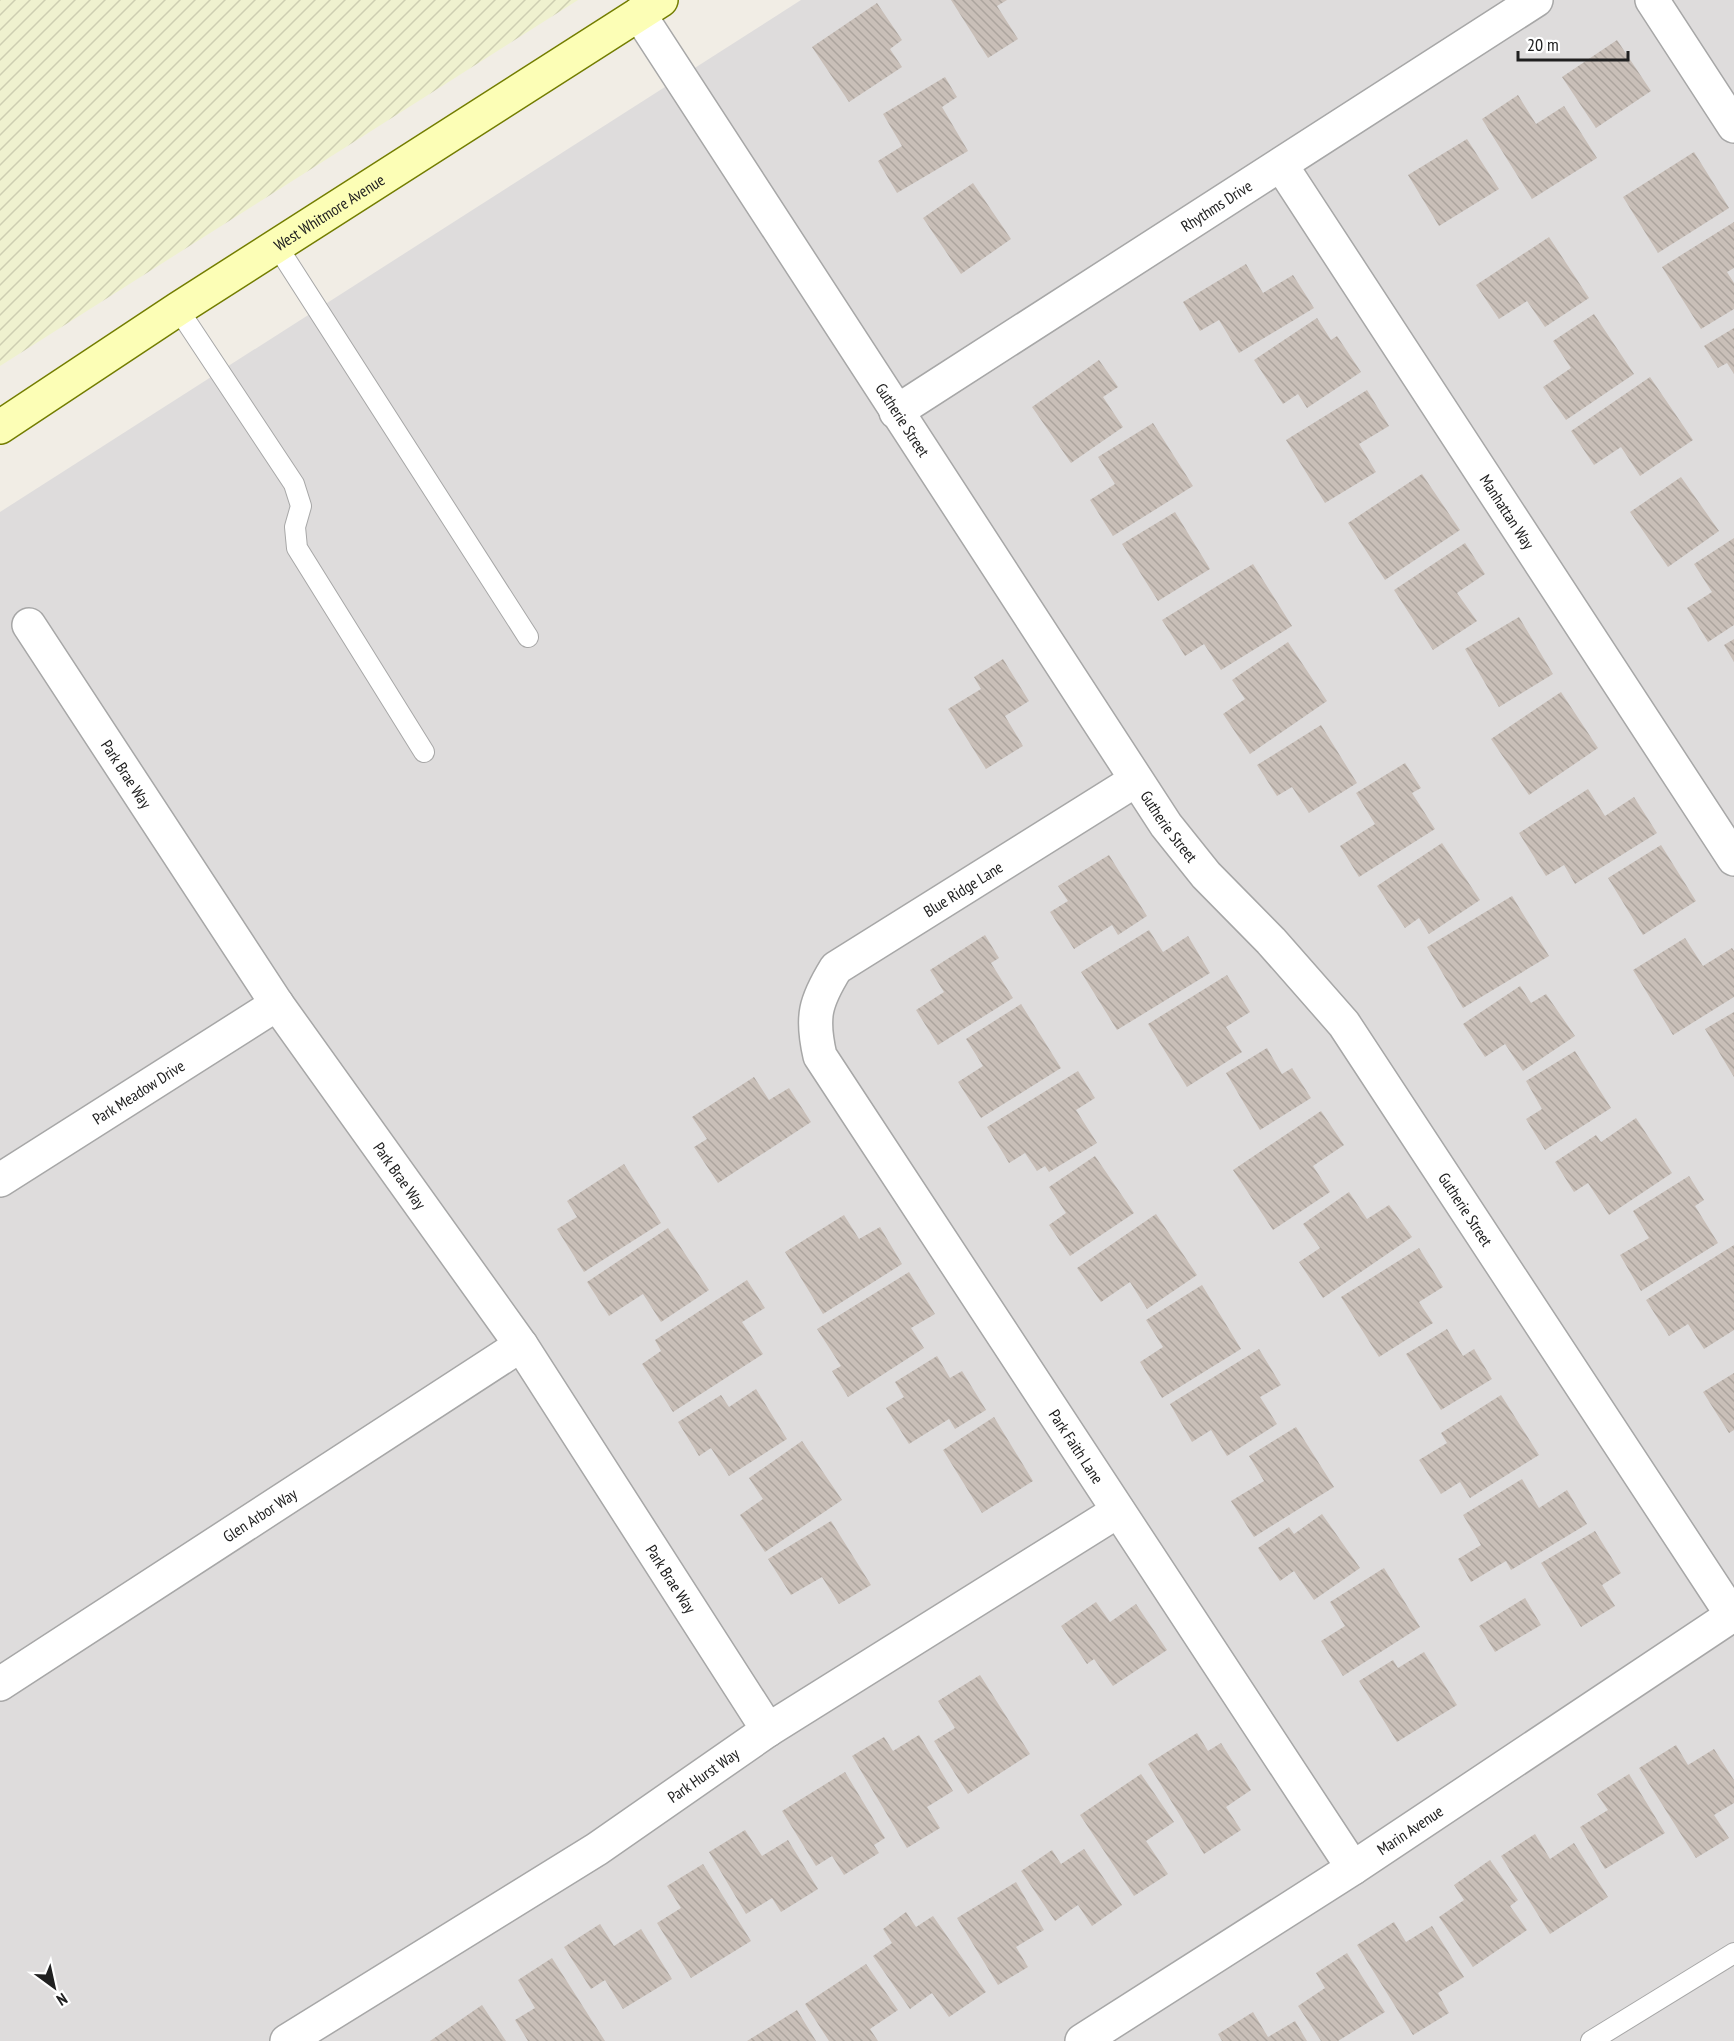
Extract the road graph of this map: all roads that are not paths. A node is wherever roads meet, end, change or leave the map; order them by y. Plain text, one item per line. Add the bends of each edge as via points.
1 (1536, 0) edge
2 (1652, 0) edge
3 (650, 7) edge
4 (1734, 126) edge
5 (1281, 165) junction
6 (277, 246) junction
7 (178, 309) junction
8 (896, 412) junction
9 (0, 427) edge
10 (29, 625) dead end
11 (528, 637) dead end
12 (424, 752) dead end
13 (1136, 780) junction
14 (1734, 859) edge
15 (277, 1004) junction
16 (815, 1017) joint
17 (0, 1180) edge
18 (521, 1345) junction
19 (1118, 1512) junction
20 (1733, 1614) edge
21 (0, 1684) edge
22 (768, 1730) junction
23 (1353, 1868) junction
24 (1734, 1953) edge
25 (287, 2041) edge
26 (1082, 2041) edge
27 (1591, 2041) edge

1 - 5 street, Rhythms Drive
2 - 4 street
3 - 6 main road, West Whitmore Avenue
3 - 8 street, Gutherie Street
5 - 8 street, Rhythms Drive
5 - 14 street, Manhattan Way
6 - 7 main road, West Whitmore Avenue
6 - 11 lane
7 - 9 main road, West Whitmore Avenue
7 - 12 lane via 294,484 301,506 295,527 297,548
8 - 13 street, Gutherie Street
10 - 15 street, Park Brae Way
13 - 16 street, Blue Ridge Lane via 836,968 821,991
13 - 20 street, Gutherie Street via 1206,875 1344,1024
15 - 17 street, Park Meadow Drive
15 - 18 street, Park Brae Way
16 - 19 street, Park Faith Lane via 820,1056
18 - 21 street, Glen Arbor Way
18 - 22 street, Park Brae Way
19 - 22 street, Park Hurst Way
19 - 23 street, Park Faith Lane
20 - 23 street, Marin Avenue
22 - 25 street, Park Hurst Way via 597,1849
23 - 26 street, Marin Avenue
24 - 27 lane

